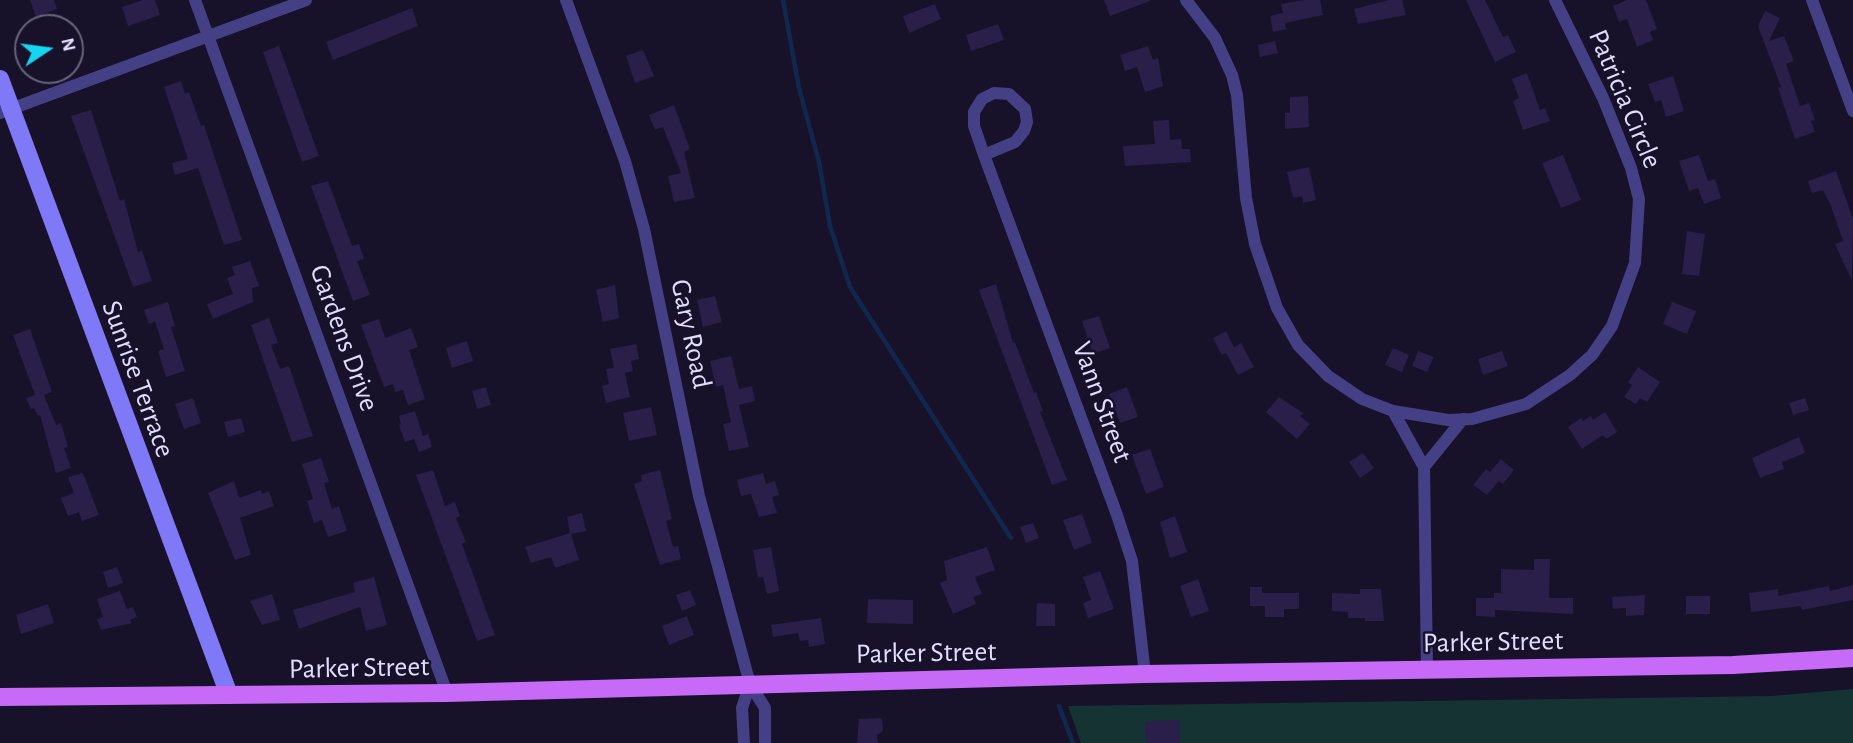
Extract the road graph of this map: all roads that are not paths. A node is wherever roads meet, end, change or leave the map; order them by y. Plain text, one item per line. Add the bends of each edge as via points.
1 (195, 0) edge
2 (306, 0) edge
3 (566, 0) edge
4 (1186, 0) edge
5 (1555, 0) edge
6 (1812, 0) edge
7 (208, 38) junction
8 (0, 79) edge
9 (5, 111) edge
10 (1853, 111) edge
11 (984, 155) junction
12 (1394, 411) junction
13 (1462, 419) junction
14 (1424, 467) junction
15 (1853, 659) edge
16 (1427, 669) junction
17 (1145, 674) junction
18 (750, 684) junction
19 (447, 693) junction
20 (229, 695) junction
21 (0, 696) edge
22 (744, 743) edge
23 (765, 743) edge

1 - 7 street, Gardens Drive
2 - 7 street
3 - 18 street, Gary Road via 625,161 644,229 699,496
4 - 12 street, Patricia Circle via 1215,38 1232,75 1246,198 1261,267 1277,308 1298,345 1328,376 1362,399
5 - 13 street, Patricia Circle via 1631,168 1639,199 1634,264 1612,326 1570,376 1526,404
6 - 10 street
7 - 9 street
7 - 19 street, Gardens Drive
8 - 9 street, Sunrise Terrace
9 - 20 street, Sunrise Terrace
11 - 11 street, Vann Street via 1015,142 1026,127 1023,105 1009,94 990,94 976,107 974,126
11 - 17 street, Vann Street via 1132,561
12 - 13 street, Patricia Circle
12 - 14 street
13 - 14 street
14 - 16 street
15 - 16 main road, Parker Street
16 - 17 main road, Parker Street
17 - 18 main road, Parker Street
18 - 19 main road, Parker Street
18 - 22 street via 742,708
18 - 23 street, Gary Road via 765,708
19 - 20 main road, Parker Street
20 - 21 main road, Parker Street

